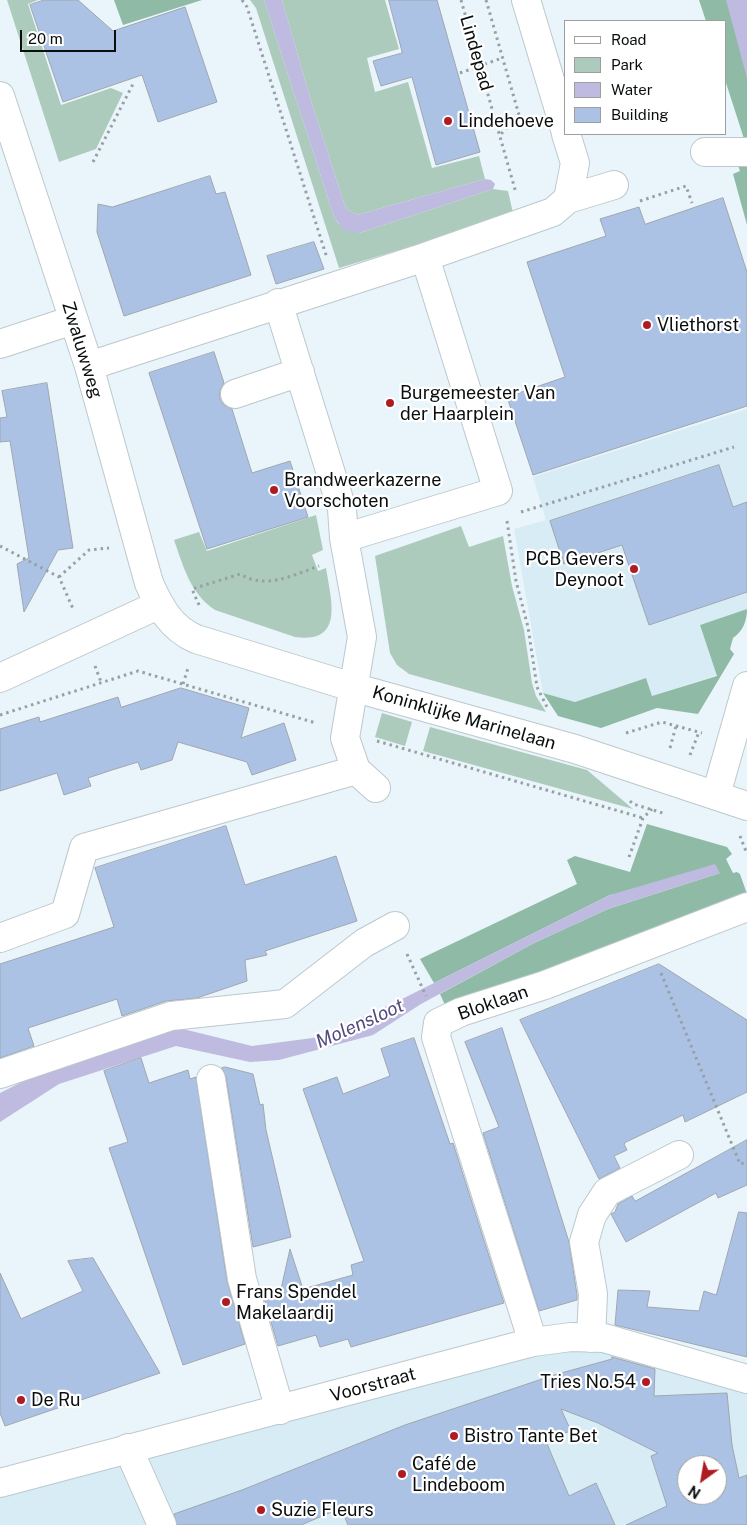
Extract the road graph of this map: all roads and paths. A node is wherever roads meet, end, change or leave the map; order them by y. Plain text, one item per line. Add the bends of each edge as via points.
1 (242, 0) edge
2 (461, 0) edge
3 (486, 0) edge
4 (526, 0) edge
5 (502, 58) junction
6 (480, 66) junction
7 (460, 73) dead end
8 (134, 82) dead end
9 (0, 96) edge
10 (564, 127) edge
11 (500, 135) junction
12 (566, 135) edge
13 (704, 152) dead end
14 (747, 152) edge
15 (93, 162) dead end
16 (614, 184) joint
17 (568, 199) junction
18 (692, 203) dead end
19 (525, 222) junction
20 (425, 256) junction
21 (335, 285) junction
22 (278, 303) junction
23 (73, 320) junction
24 (0, 344) edge
25 (89, 366) junction
26 (300, 372) junction
27 (235, 394) dead end
28 (734, 447) dead end
29 (515, 514) dead end
30 (509, 533) dead end
31 (138, 544) junction
32 (0, 546) edge
33 (346, 548) junction
34 (158, 605) junction
35 (196, 639) junction
36 (0, 678) edge
37 (183, 684) dead end
38 (747, 686) edge
39 (352, 687) junction
40 (618, 735) dead end
41 (545, 740) junction
42 (732, 741) junction
43 (356, 770) junction
44 (376, 788) dead end
45 (716, 795) junction
46 (747, 806) edge
47 (747, 907) edge
48 (395, 926) dead end
49 (0, 938) edge
50 (649, 945) junction
51 (418, 977) dead end
52 (428, 1000) dead end
53 (0, 1074) edge
54 (211, 1079) dead end
55 (680, 1155) dead end
56 (747, 1162) edge
57 (591, 1338) junction
58 (534, 1342) junction
59 (747, 1379) edge
60 (280, 1410) junction
61 (128, 1448) junction
62 (0, 1483) edge
63 (162, 1525) edge

1 - 21 path via 247,7
2 - 6 path, Lindepad
3 - 5 path
4 - 10 street
5 - 6 path
5 - 11 path via 519,115
6 - 7 path
6 - 11 path, Lindepad
8 - 15 path
9 - 23 street, Zwaluwweg
11 - 19 path, Lindepad
12 - 17 street via 575,163
13 - 14 street
16 - 17 street
16 - 18 path via 622,207 686,186
17 - 19 street via 553,212
19 - 20 street
20 - 21 street
20 - 33 street via 498,491
21 - 22 street
22 - 25 street
22 - 26 street
23 - 24 street
23 - 25 street, Zwaluwweg
25 - 31 street, Zwaluwweg
26 - 27 street
26 - 33 street via 342,509
28 - 29 path
30 - 41 path via 537,687 552,717
31 - 32 path via 89,550 59,577
31 - 34 street, Zwaluwweg
33 - 35 path via 271,582 250,580 240,574 192,589 204,614
33 - 39 street via 362,637
34 - 35 street, Koninklijke Marinelaan via 181,632
34 - 36 street
35 - 37 path
35 - 39 street, Koninklijke Marinelaan
38 - 42 street
39 - 41 street, Koninklijke Marinelaan
39 - 43 street, Koninklijke Marinelaan via 344,731
40 - 42 path via 662,722
41 - 45 street, Koninklijke Marinelaan
42 - 45 street
43 - 44 street
43 - 49 street via 84,848 65,914
45 - 46 street, Koninklijke Marinelaan
47 - 50 street, Bloklaan
48 - 53 street via 364,943 285,1004 171,1016
50 - 56 path via 740,1164
50 - 58 street, Bloklaan via 438,1023 436,1037
51 - 52 path
54 - 60 street via 242,1279
55 - 57 street via 607,1192 592,1215 584,1242 593,1294
57 - 58 street, Voorstraat
57 - 59 street, Voorstraat via 604,1338
58 - 60 street, Voorstraat
60 - 61 street, Voorstraat
61 - 62 street, Voorstraat
61 - 63 street

